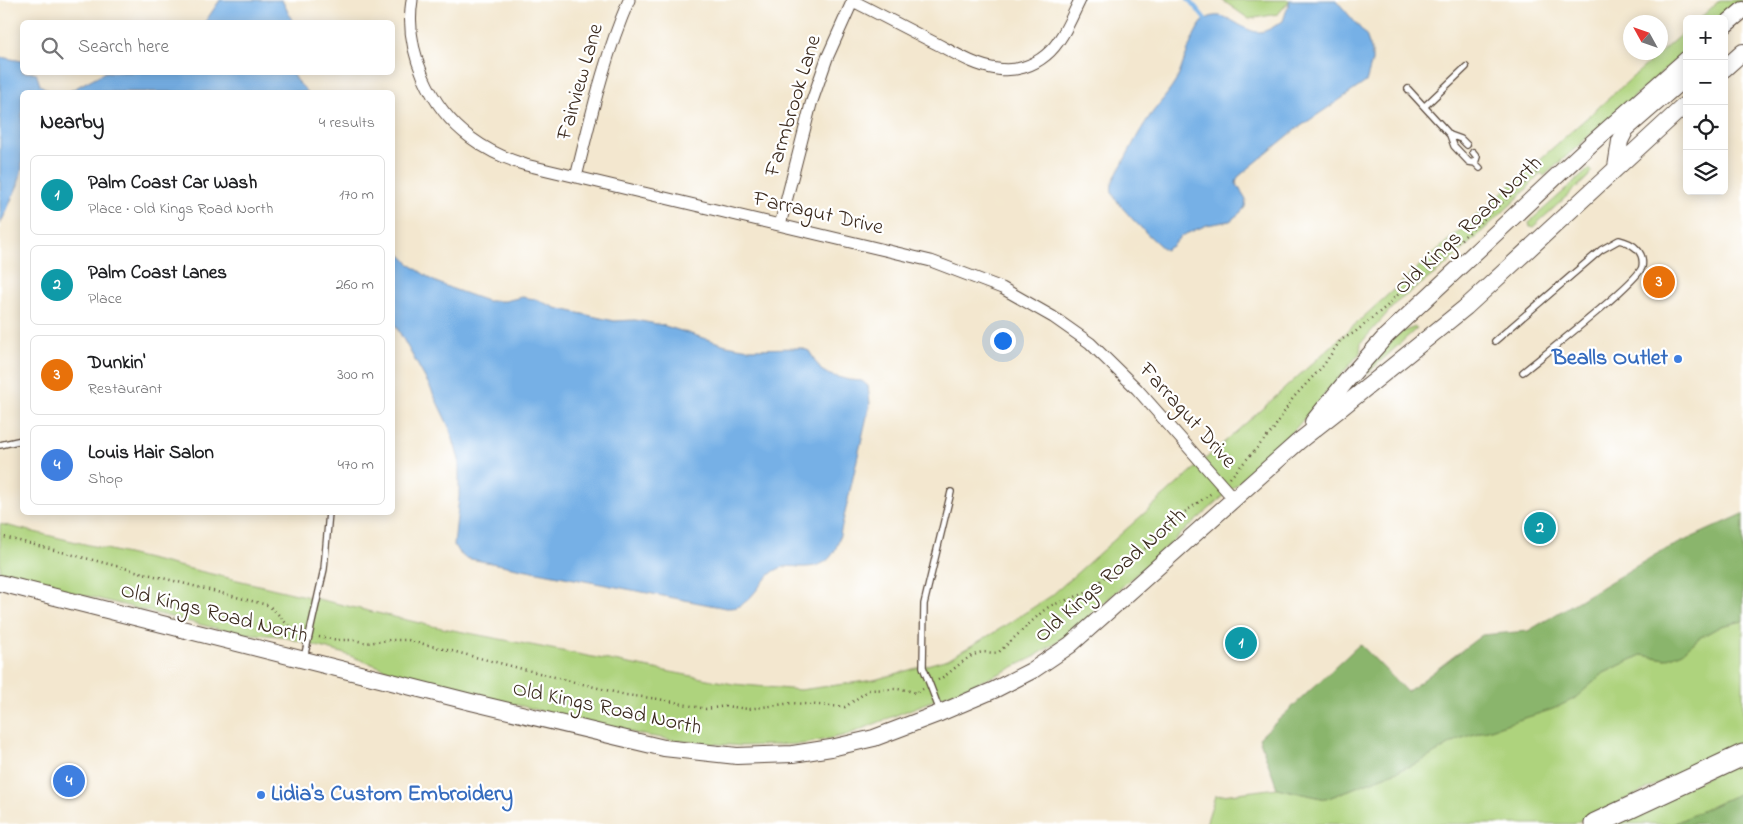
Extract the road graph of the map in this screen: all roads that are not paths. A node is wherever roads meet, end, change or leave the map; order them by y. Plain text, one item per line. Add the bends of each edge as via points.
1 (412, 0) edge
2 (629, 0) edge
3 (853, 0) edge
4 (1080, 0) edge
5 (1743, 10) edge
6 (1728, 23) edge
7 (1743, 52) edge
8 (1686, 60) edge
9 (1728, 65) edge
10 (1466, 67) dead end
11 (1683, 79) edge
12 (1408, 89) dead end
13 (1685, 105) edge
14 (1424, 106) junction
15 (1450, 135) junction
16 (1467, 145) dead end
17 (1473, 152) dead end
18 (1475, 163) junction
19 (1616, 167) junction
20 (1480, 168) dead end
21 (576, 177) junction
22 (780, 226) junction
23 (1496, 341) dead end
24 (1523, 372) dead end
25 (20, 440) edge
26 (1298, 442) junction
27 (0, 445) edge
28 (951, 492) dead end
29 (1234, 499) junction
30 (329, 515) edge
31 (0, 583) edge
32 (304, 659) junction
33 (940, 713) junction
34 (1743, 755) edge
35 (1595, 824) edge

1 - 21 street, Farragut Drive via 411,32 418,64 431,92 452,120 471,138 503,156
2 - 21 street, Fairview Lane via 603,69
3 - 4 street via 968,60 1006,70 1022,68 1048,54
3 - 22 street, Farmbrook Lane via 810,104
5 - 6 street
7 - 9 street
8 - 26 street, Old Kings Road North via 1386,336
10 - 14 lane
11 - 19 street via 1626,129 1620,141
12 - 14 lane
13 - 19 street, Old Kings Road North
14 - 15 lane
15 - 16 lane
15 - 18 lane via 1454,146 1469,162
17 - 18 lane via 1477,157
18 - 20 lane
19 - 26 street, Old Kings Road North via 1466,307
21 - 22 street, Farragut Drive
22 - 29 street, Farragut Drive via 931,261 978,278 1028,302 1090,344 1118,370
23 - 24 lane via 1601,250 1619,240 1638,249 1642,268 1635,277
25 - 27 lane
26 - 29 street, Old Kings Road North
28 - 33 lane via 924,604 922,660
29 - 33 street, Old Kings Road North via 1065,649 1017,679
30 - 32 lane via 324,569
31 - 32 street, Old Kings Road North
32 - 33 street, Old Kings Road North via 664,748 721,754 784,755 831,748 874,738
34 - 35 highway

